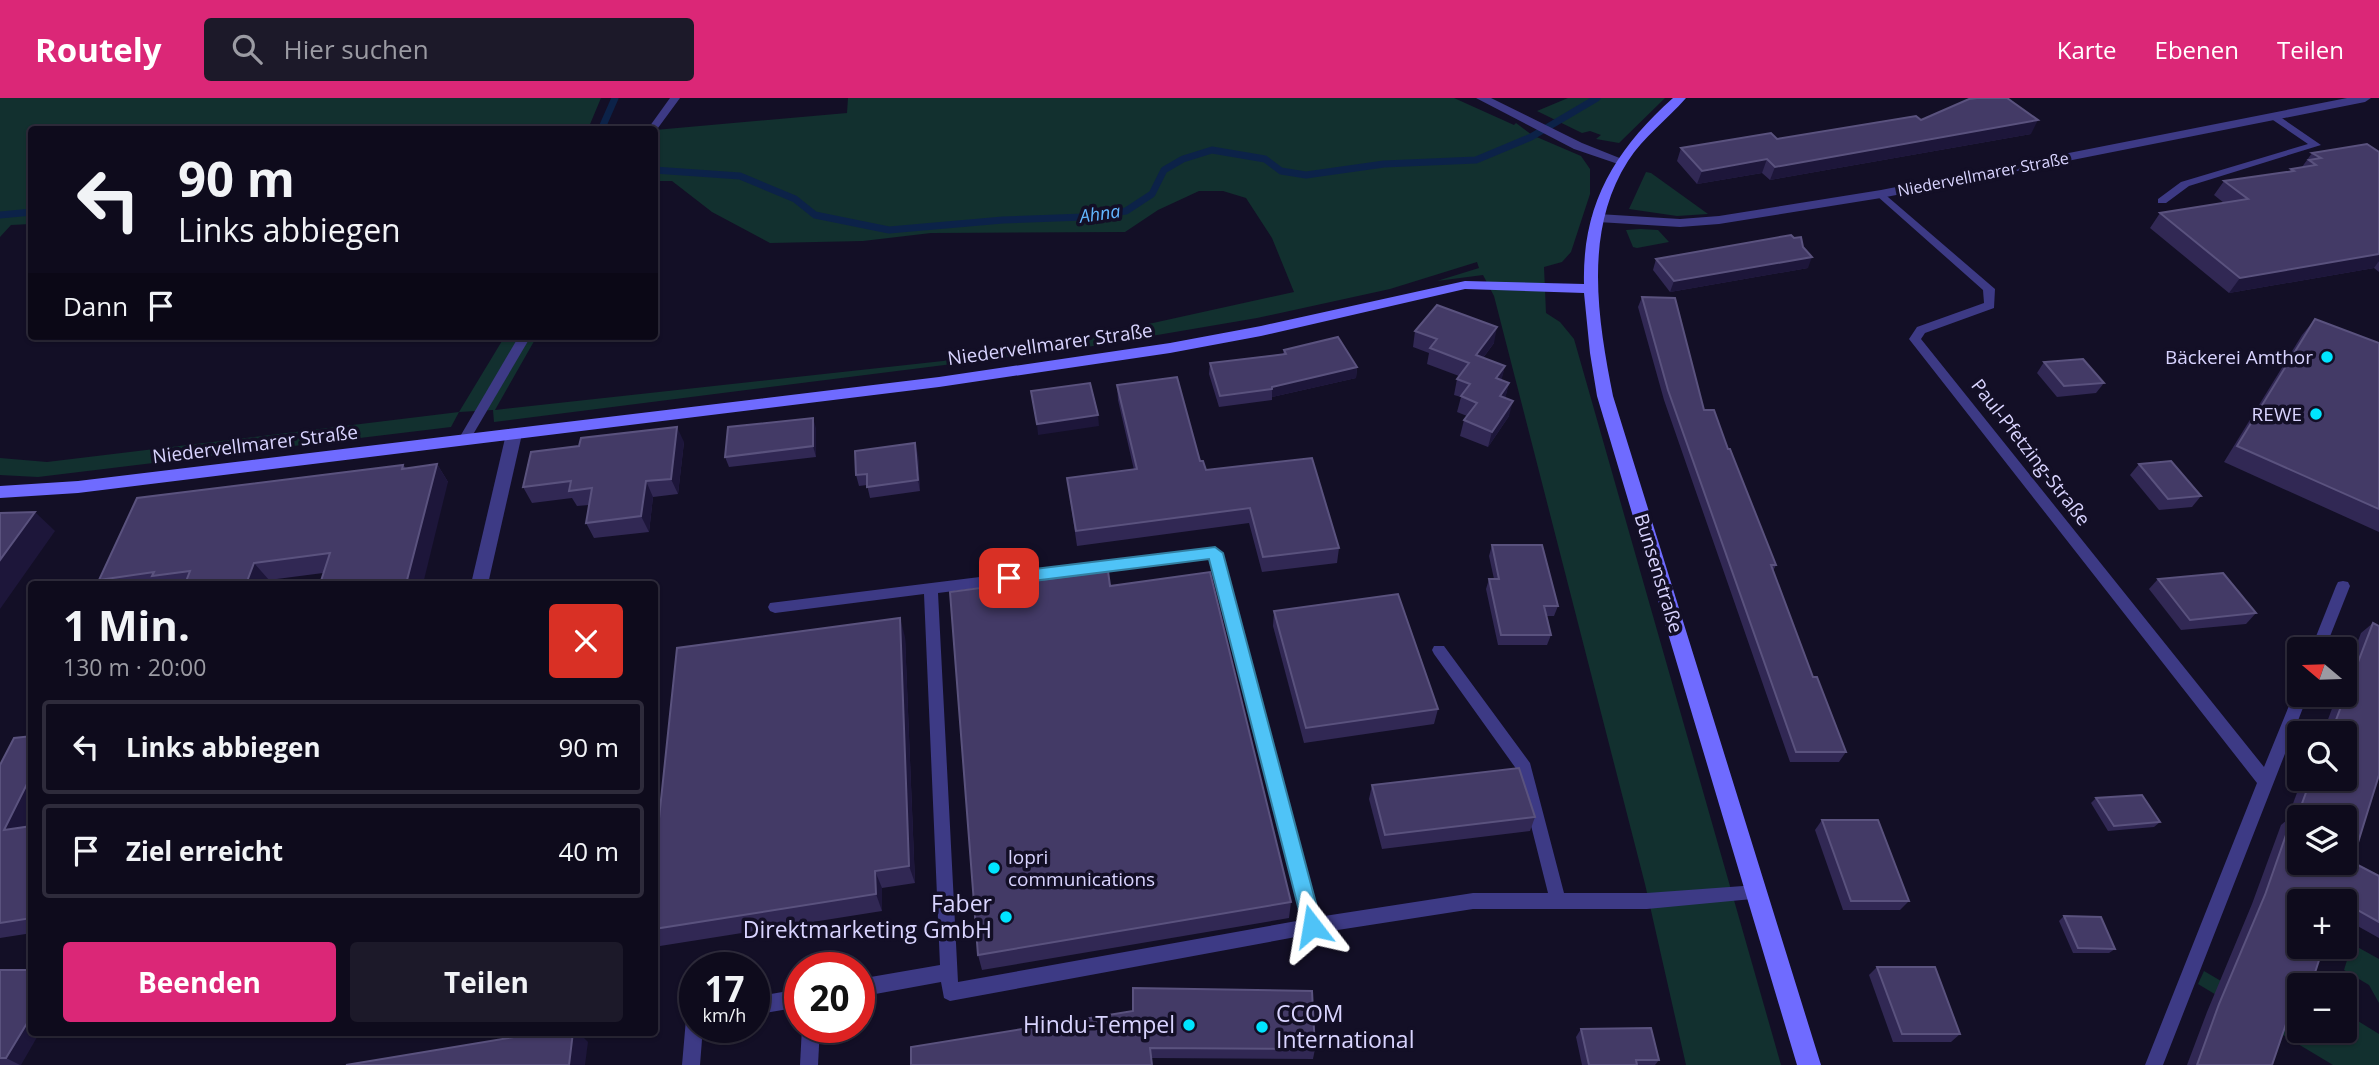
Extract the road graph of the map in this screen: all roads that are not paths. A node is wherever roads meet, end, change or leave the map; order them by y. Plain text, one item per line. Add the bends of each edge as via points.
1 (675, 98) edge
2 (1482, 98) edge
3 (1680, 98) edge
4 (2365, 98) edge
5 (2273, 116) junction
6 (655, 126) edge
7 (1622, 161) junction
8 (1881, 194) junction
9 (2162, 201) dead end
10 (1598, 218) junction
11 (1589, 289) junction
12 (523, 340) edge
13 (514, 434) junction
14 (464, 440) junction
15 (0, 492) edge
16 (480, 581) edge
17 (2343, 586) dead end
18 (931, 588) junction
19 (775, 607) dead end
20 (2323, 637) edge
21 (1439, 650) dead end
22 (2295, 707) edge
23 (2266, 782) junction
24 (1757, 893) junction
25 (1558, 901) junction
26 (1312, 926) junction
27 (948, 972) junction
28 (875, 985) edge
29 (693, 1043) edge
30 (810, 1043) edge
31 (691, 1065) edge
32 (809, 1065) edge
33 (1809, 1065) edge
34 (2154, 1065) edge

1 - 6 lane
2 - 7 street via 1568,141
3 - 7 main road, Bunsenstraße
4 - 5 street, Niedervellmarer Straße
5 - 8 street, Niedervellmarer Straße
5 - 9 lane via 2316,145 2185,184
7 - 10 main road, Bunsenstraße
8 - 10 street, Niedervellmarer Straße via 1693,222
8 - 23 lane, Paul-Pfetzing-Straße via 1989,289 1990,304 1921,330 1914,339
10 - 11 main road, Bunsenstraße
11 - 13 main road, Niedervellmarer Straße via 1465,285 1170,348 939,382
11 - 24 main road, Bunsenstraße via 1605,396
12 - 14 lane
13 - 14 main road, Niedervellmarer Straße
13 - 16 street
14 - 15 main road, Niedervellmarer Straße via 78,487
17 - 20 lane
18 - 19 lane
18 - 26 lane via 1215,553
18 - 27 lane
21 - 25 lane via 1524,768
22 - 23 lane
23 - 34 lane
24 - 25 lane via 1647,901
24 - 33 main road, Bunsenstraße
25 - 26 lane via 1473,901
26 - 27 lane via 950,992
27 - 28 lane
29 - 31 lane
30 - 32 lane

